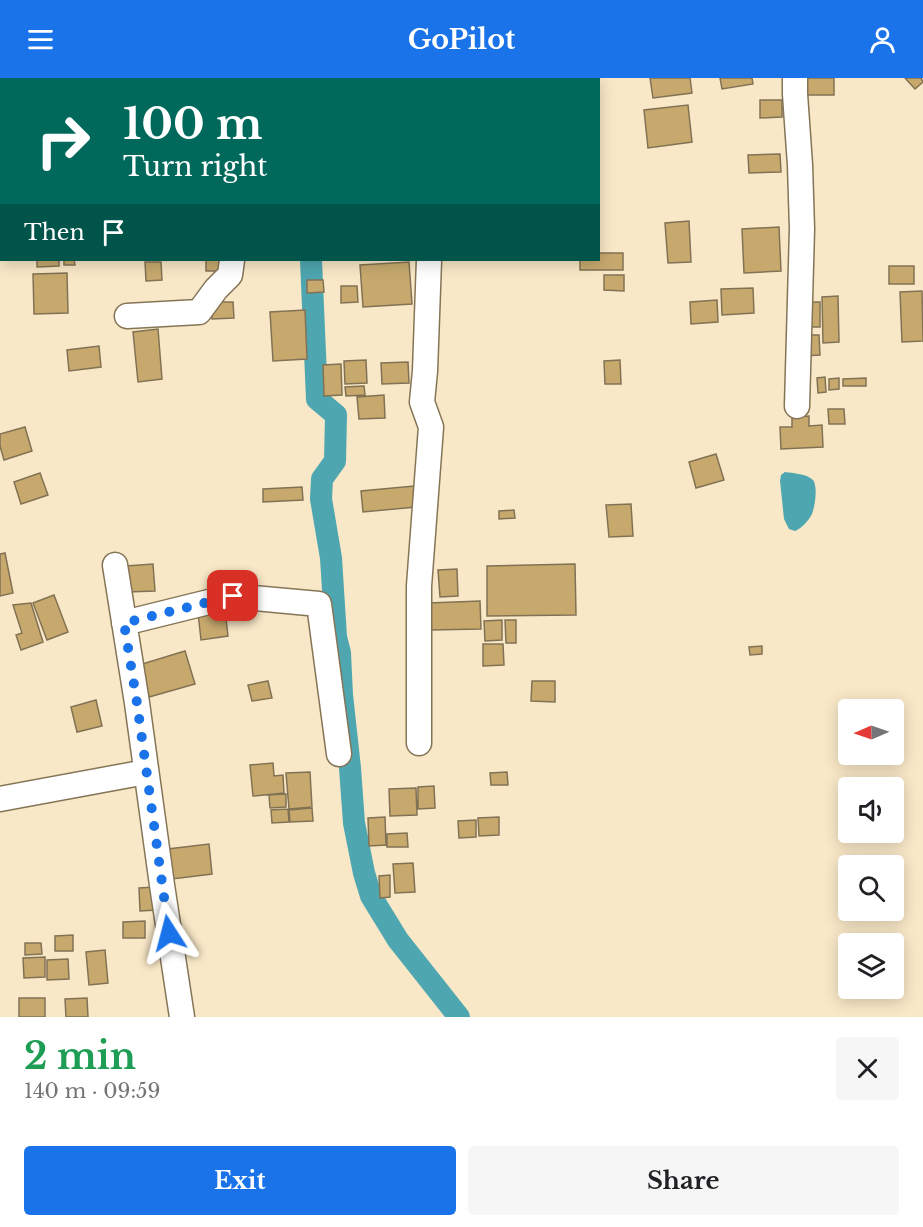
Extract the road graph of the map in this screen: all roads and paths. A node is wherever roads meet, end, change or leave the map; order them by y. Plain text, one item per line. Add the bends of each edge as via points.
1 (795, 78) edge
2 (232, 261) edge
3 (429, 261) edge
4 (127, 316) dead end
5 (797, 406) dead end
6 (115, 566) dead end
7 (124, 623) junction
8 (420, 743) dead end
9 (339, 753) dead end
10 (146, 772) junction
11 (0, 799) edge
12 (182, 1017) edge

1 - 5 street via 802,229
2 - 4 street via 230,275 198,312
3 - 8 street via 422,402 431,427 419,586
6 - 7 street
7 - 9 street via 233,596 319,604
7 - 10 street
10 - 11 street
10 - 12 street

